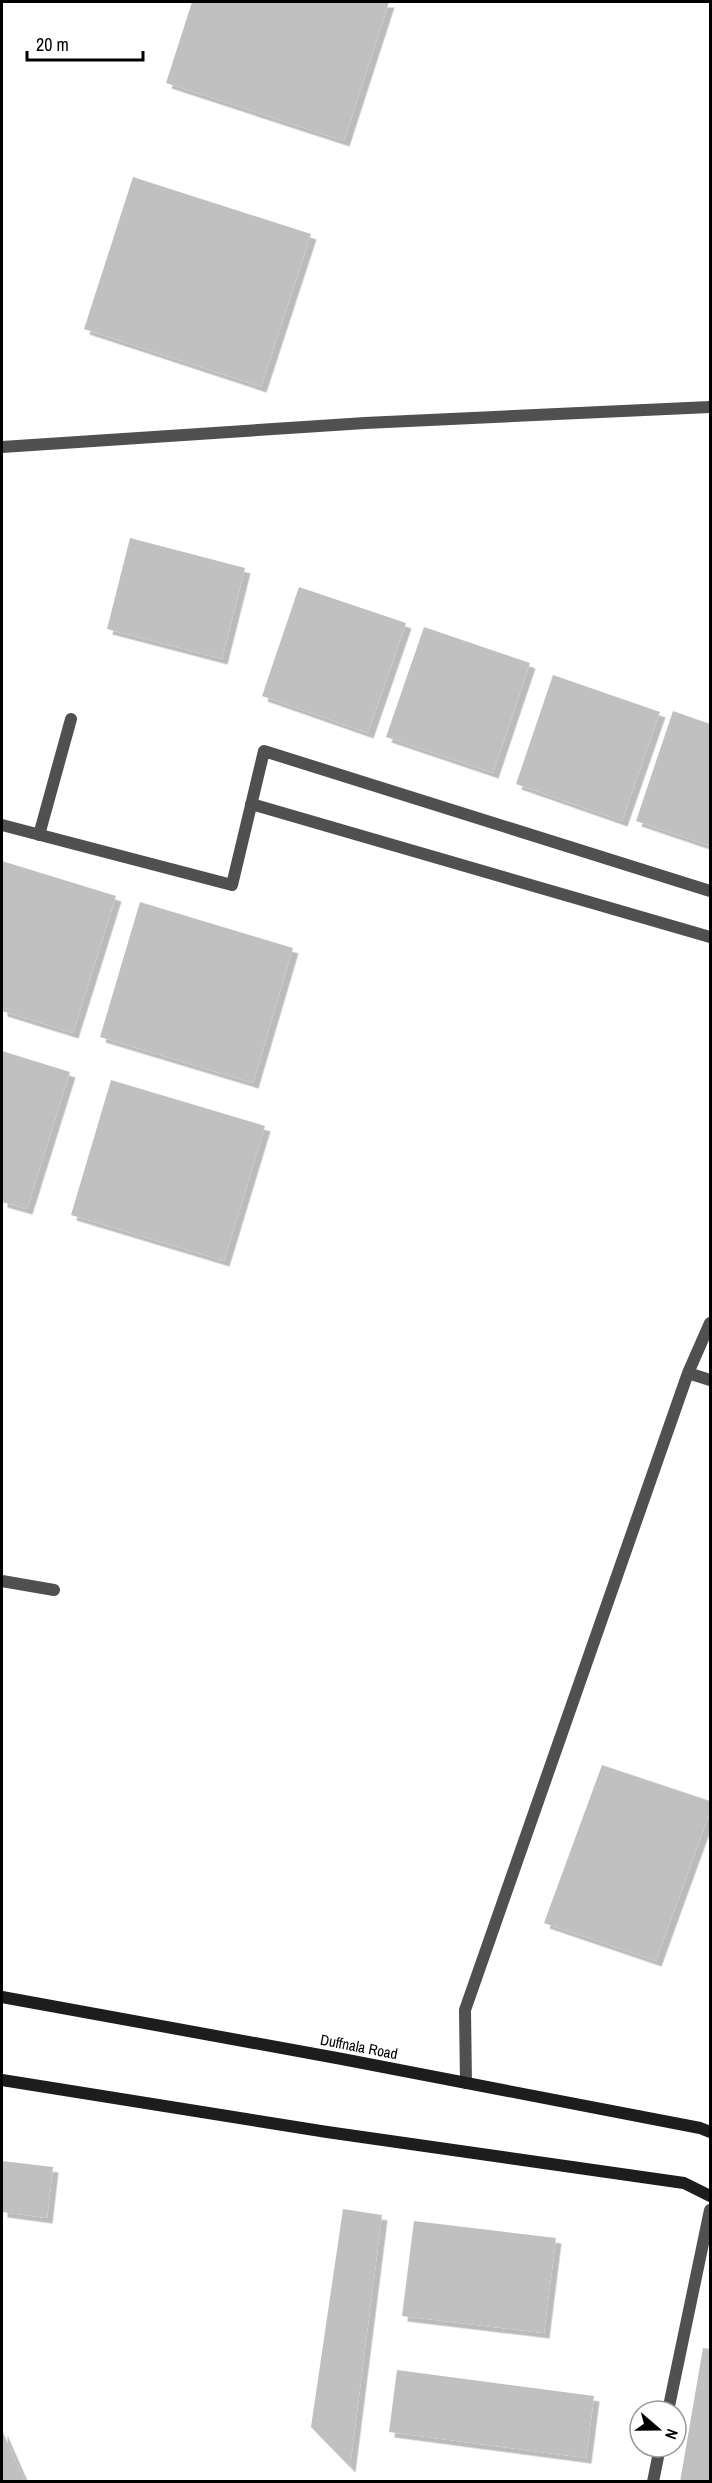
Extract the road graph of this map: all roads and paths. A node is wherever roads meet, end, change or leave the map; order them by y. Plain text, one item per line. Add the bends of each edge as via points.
1 (711, 407) edge
2 (2, 447) edge
3 (71, 719) dead end
4 (251, 804) junction
5 (2, 825) edge
6 (39, 835) junction
7 (711, 891) edge
8 (711, 937) edge
9 (711, 1323) edge
10 (688, 1373) junction
11 (711, 1380) edge
12 (2, 1581) edge
13 (54, 1590) dead end
14 (2, 1997) edge
15 (2, 2080) edge
16 (466, 2083) junction
17 (711, 2132) edge
18 (711, 2196) edge
19 (711, 2210) edge
20 (671, 2399) edge
21 (658, 2459) edge
22 (653, 2481) edge

1 - 2 street via 365,423
3 - 6 street
4 - 6 street via 232,885
4 - 7 street via 264,752
4 - 8 street
5 - 6 street
9 - 10 street
10 - 11 street
10 - 16 street via 465,2010
12 - 13 street
14 - 16 main road, Duffnala Road
15 - 18 main road via 684,2183
16 - 17 main road, Duffnala Road
19 - 20 street
21 - 22 street

